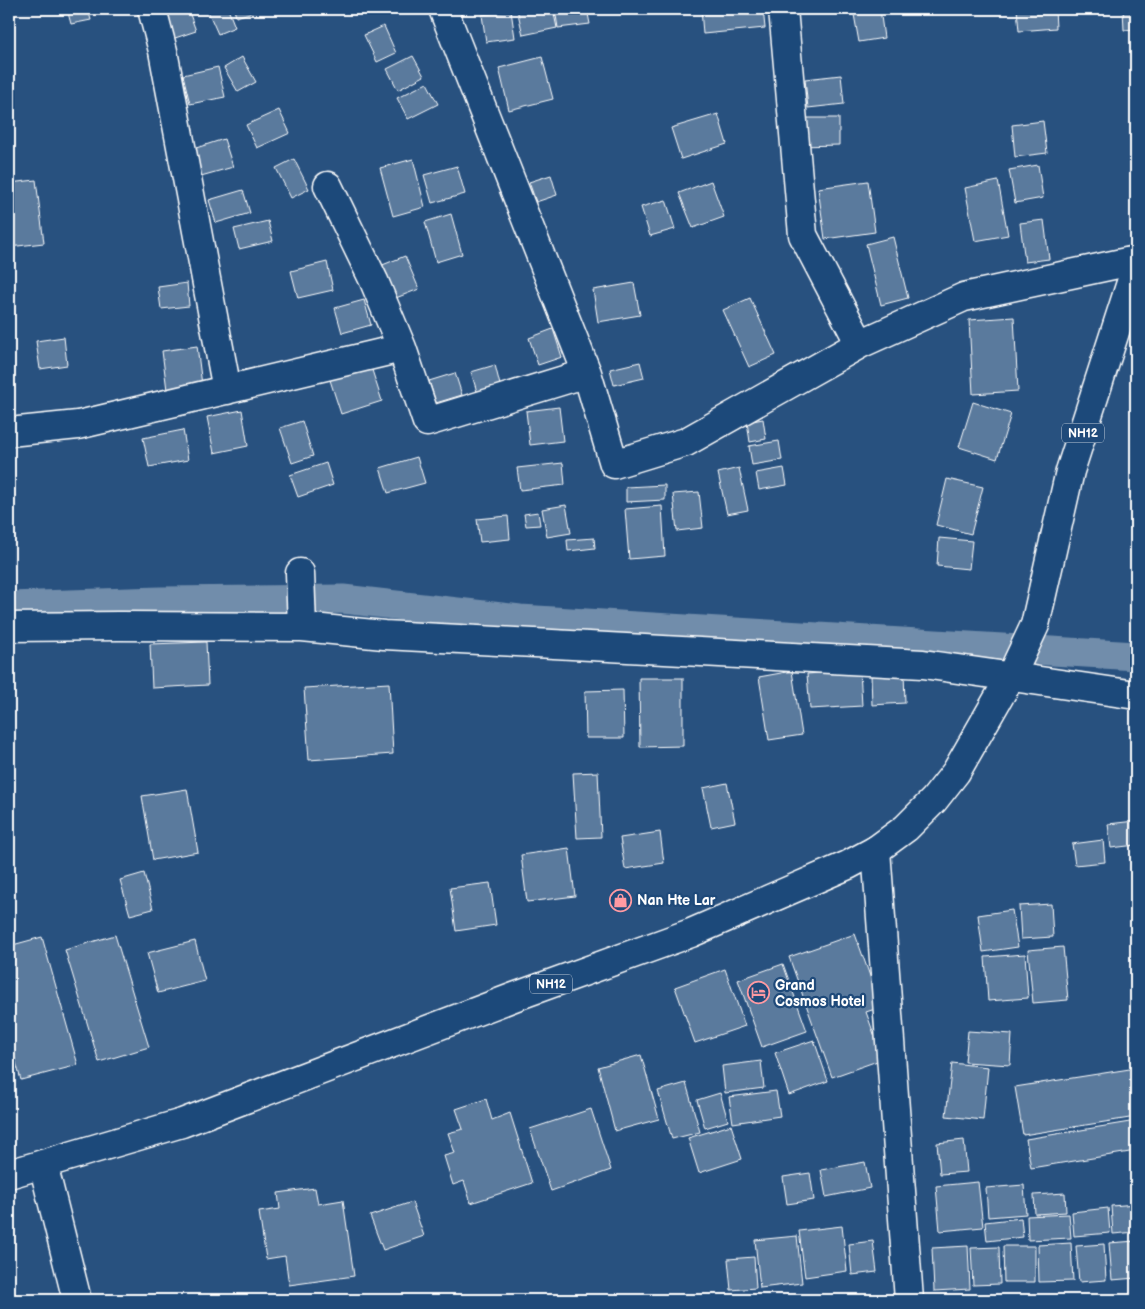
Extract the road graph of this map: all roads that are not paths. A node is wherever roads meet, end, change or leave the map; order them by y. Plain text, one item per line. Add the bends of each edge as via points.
1 (152, 9) edge
2 (443, 9) edge
3 (783, 9) edge
4 (328, 186) dead end
5 (1136, 260) edge
6 (1136, 267) edge
7 (860, 344) junction
8 (402, 348) junction
9 (587, 373) junction
10 (227, 390) junction
11 (9, 432) edge
12 (300, 573) dead end
13 (9, 627) edge
14 (302, 628) junction
15 (1011, 676) junction
16 (1136, 695) edge
17 (876, 850) junction
18 (43, 1164) junction
19 (9, 1174) edge
20 (77, 1300) edge
21 (909, 1300) edge

1 - 10 main road via 163,51
2 - 9 main road
3 - 7 main road via 803,235
4 - 8 main road
5 - 7 main road via 964,297
6 - 15 main road, NH12 via 1070,471 1035,625
7 - 9 main road via 686,442 614,464
8 - 9 main road via 427,422
8 - 10 main road
10 - 11 main road via 78,425
12 - 14 main road
13 - 14 main road
14 - 15 main road via 384,636 923,664
15 - 16 main road
15 - 17 main road, NH12 via 956,772 940,793 906,828
17 - 18 main road, NH12 via 812,882 691,933 182,1123
17 - 21 main road
18 - 19 main road, NH12
18 - 20 main road

